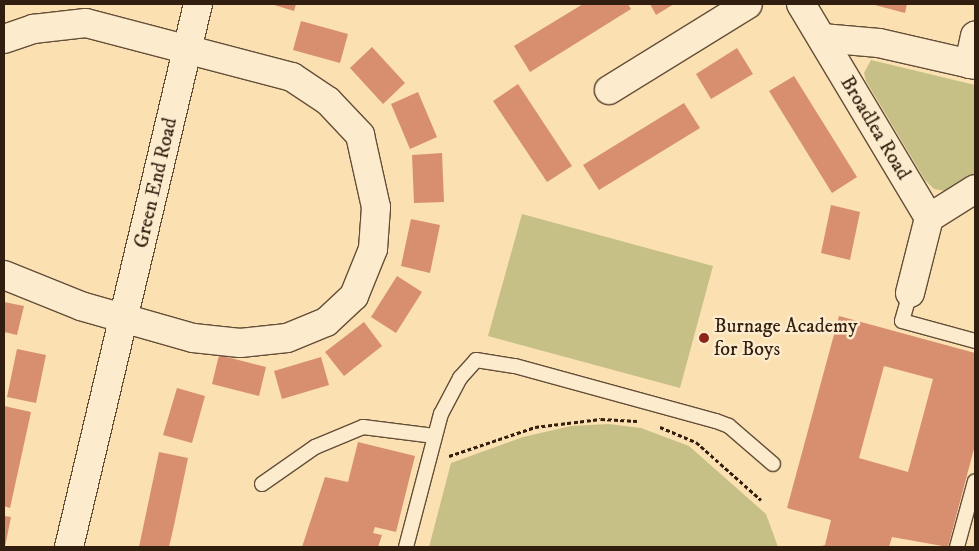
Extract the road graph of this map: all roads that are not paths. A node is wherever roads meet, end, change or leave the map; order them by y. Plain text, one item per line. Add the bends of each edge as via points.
1 (198, 4) edge
2 (748, 4) edge
3 (801, 4) edge
4 (975, 36) edge
5 (822, 38) junction
6 (4, 39) edge
7 (187, 47) junction
8 (972, 64) edge
9 (610, 90) dead end
10 (975, 190) edge
11 (929, 218) junction
12 (4, 275) edge
13 (910, 293) joint
14 (126, 319) junction
15 (975, 341) edge
16 (434, 436) junction
17 (773, 464) dead end
18 (975, 481) edge
19 (262, 484) dead end
20 (69, 547) edge
21 (406, 547) edge
22 (957, 547) edge

1 - 7 street, Green End Road
2 - 9 street
3 - 5 street, Broadlea Road
4 - 8 street
5 - 8 street via 879,44
5 - 11 street, Broadlea Road
6 - 7 street via 34,29 86,23
7 - 14 street, Green End Road
7 - 14 street via 292,77 328,101 360,135 376,207 373,249 354,296 326,322 287,338 240,343 193,338
10 - 11 street
11 - 13 street
12 - 14 street
13 - 15 lane via 902,321
14 - 20 street, Green End Road
16 - 17 lane via 460,378 469,364 483,359 716,421 729,426
16 - 19 lane via 363,427 315,447
16 - 21 lane
18 - 22 lane

